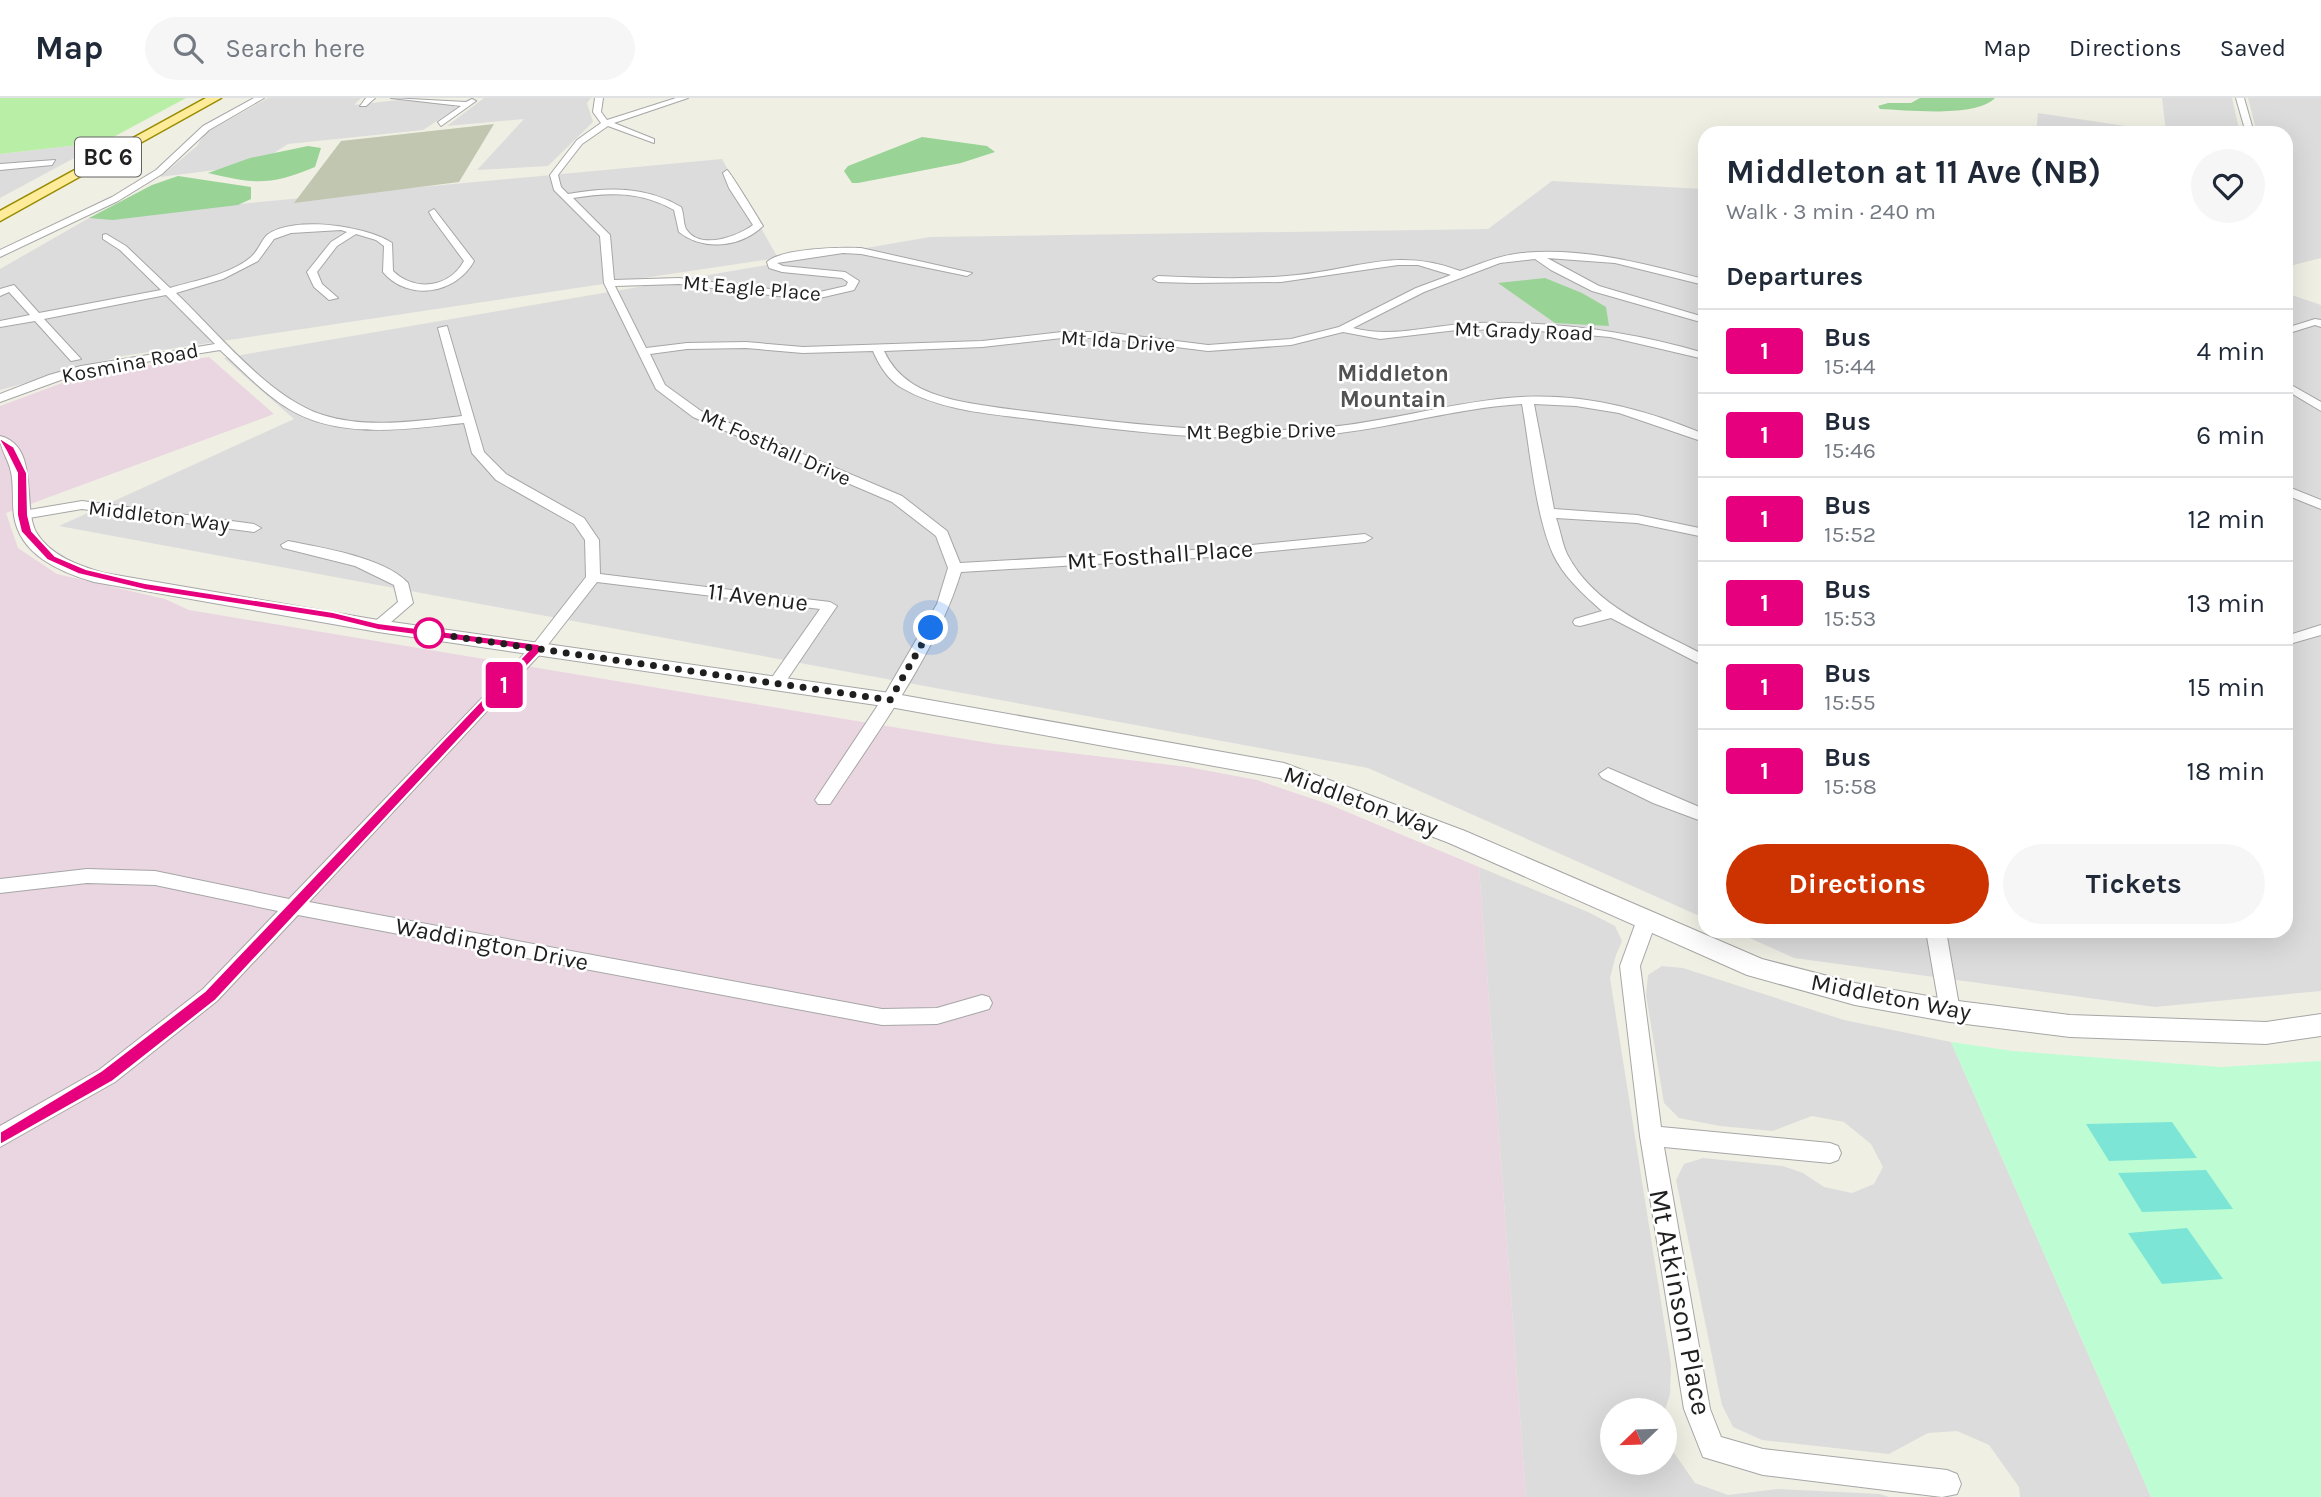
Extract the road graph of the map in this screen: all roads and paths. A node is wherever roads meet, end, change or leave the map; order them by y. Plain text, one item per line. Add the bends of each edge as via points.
1 (215, 98) edge
2 (260, 98) edge
3 (371, 98) edge
4 (395, 98) edge
5 (599, 98) edge
6 (684, 98) edge
7 (2239, 98) edge
8 (473, 101) edge
9 (363, 104) dead end
10 (604, 122) junction
11 (441, 124) dead end
12 (2248, 126) edge
13 (651, 141) dead end
14 (52, 162) dead end
15 (0, 167) edge
16 (727, 173) dead end
17 (565, 197) junction
18 (434, 212) dead end
19 (0, 217) edge
20 (355, 231) junction
21 (106, 237) dead end
22 (0, 254) edge
23 (1536, 256) junction
24 (967, 273) dead end
25 (1460, 275) junction
26 (1158, 279) dead end
27 (1698, 281) edge
28 (609, 284) junction
29 (7, 287) edge
30 (167, 292) junction
31 (333, 298) dead end
32 (36, 318) junction
33 (1698, 318) edge
34 (0, 324) edge
35 (2321, 324) edge
36 (443, 328) dead end
37 (1343, 329) junction
38 (2293, 329) edge
39 (222, 346) junction
40 (877, 348) junction
41 (641, 352) junction
42 (1698, 354) edge
43 (75, 359) dead end
44 (2293, 392) edge
45 (0, 398) edge
46 (1527, 400) junction
47 (2321, 407) edge
48 (468, 419) junction
49 (1698, 436) edge
50 (0, 441) edge
51 (2293, 493) edge
52 (2321, 505) edge
53 (1548, 513) junction
54 (23, 515) junction
55 (254, 528) dead end
56 (1698, 532) edge
57 (1365, 538) dead end
58 (289, 545) dead end
59 (955, 568) junction
60 (593, 577) junction
61 (1613, 613) junction
62 (1580, 622) dead end
63 (378, 626) junction
64 (2321, 630) edge
65 (2293, 639) edge
66 (538, 648) junction
67 (1698, 658) edge
68 (776, 683) junction
69 (890, 700) junction
70 (1608, 774) dead end
71 (824, 800) dead end
72 (1698, 814) edge
73 (0, 886) edge
74 (295, 907) junction
75 (1646, 922) junction
76 (1937, 938) edge
77 (982, 1003) dead end
78 (1950, 1011) junction
79 (2321, 1025) edge
80 (1651, 1136) junction
81 (0, 1137) edge
82 (1830, 1153) dead end
83 (1947, 1484) dead end

1 - 19 main road, BC 6
2 - 22 street via 206,128 159,173
3 - 9 street
4 - 8 street
5 - 10 street via 597,111
6 - 10 street
7 - 12 street
8 - 11 street
10 - 13 street
10 - 17 street via 564,157 554,175
14 - 15 street
16 - 17 street via 733,193 758,226 747,235 722,241 697,240 682,230 678,209 663,198 637,191
17 - 28 street, Mt Fosthall Drive via 606,234
18 - 20 street via 469,261 464,272 448,284 420,288 404,284 388,272 389,245
20 - 30 street via 321,226 290,230 271,237 255,259 219,277
20 - 31 street via 334,244 312,272 318,285
21 - 30 street
23 - 25 street, Mt Ida Drive via 1497,261
23 - 27 street, Mt Ida Drive via 1615,260
23 - 33 street via 1581,284
24 - 28 street, Mt Eagle Place via 843,250 772,262 782,269 845,275 854,281 850,288 811,298 679,281
25 - 26 street via 1403,259 1296,278
25 - 37 street, Mt Ida Drive
28 - 41 street, Mt Fosthall Drive
29 - 32 street
30 - 32 street
30 - 39 street
32 - 34 street
32 - 43 street
35 - 38 street
36 - 48 street
37 - 40 street, Mt Ida Drive via 1244,347 1062,335
37 - 42 street, Mt Grady Road via 1383,338 1441,328 1569,329 1629,337
39 - 45 street, Kosmina Road via 113,362
39 - 48 street via 305,412 373,425
40 - 41 street, Mt Ida Drive via 687,345
40 - 46 street, Mt Begbie Drive via 903,384 956,405 1202,435 1360,428
41 - 59 street, Mt Fosthall Drive via 660,387 698,414 897,499 942,534
44 - 47 street
46 - 49 street, Mt Begbie Drive via 1581,401 1632,412
46 - 53 street
48 - 60 street via 478,453 501,477 579,521 592,540
50 - 54 street, Middleton Way via 11,449 22,473
51 - 52 street
53 - 56 street via 1637,519
53 - 61 street via 1560,554 1583,586
54 - 55 street, Middleton Way via 82,505
54 - 63 street, Middleton Way via 27,532 51,558 82,572
57 - 59 street, Mt Fosthall Place
58 - 63 street via 347,556 401,583 406,603
59 - 69 street via 944,604
60 - 66 street
60 - 68 street, 11 Avenue via 830,606
61 - 62 street
61 - 67 street
63 - 66 street, Middleton Way
64 - 65 street
66 - 68 street, Middleton Way
66 - 74 street
68 - 69 street, Middleton Way
69 - 71 street
69 - 75 street, Middleton Way via 1284,771 1457,837
70 - 72 street
73 - 74 street, Waddington Drive via 87,876 155,878
74 - 77 street, Waddington Drive via 883,1017 936,1016
74 - 81 street via 210,995 107,1076
75 - 78 street, Middleton Way via 1756,968 1855,994
75 - 80 street, Mt Atkinson Place via 1630,966
76 - 78 street
78 - 79 street, Middleton Way via 2096,1027 2266,1034
80 - 82 street
80 - 83 street, Mt Atkinson Place via 1697,1409 1712,1448 1763,1462

